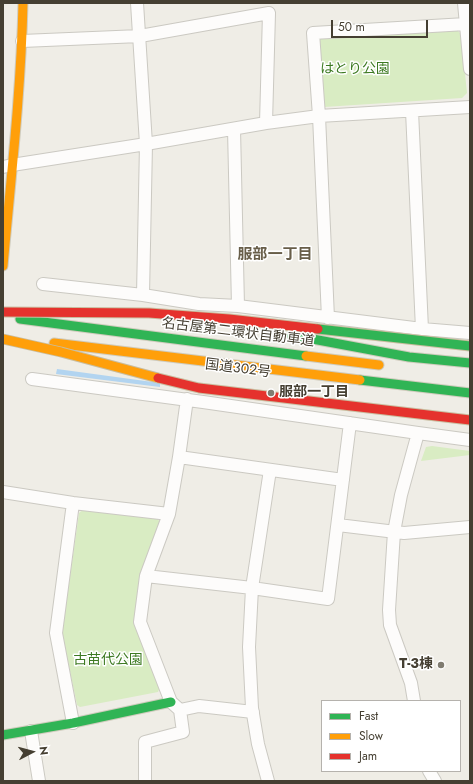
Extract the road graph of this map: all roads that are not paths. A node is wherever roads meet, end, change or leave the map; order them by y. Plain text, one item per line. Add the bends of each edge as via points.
1 (23, 3) edge
2 (137, 3) edge
3 (464, 3) edge
4 (269, 8) edge
5 (466, 24) junction
6 (140, 36) junction
7 (22, 41) junction
8 (470, 68) edge
9 (470, 107) edge
10 (412, 111) junction
11 (319, 116) junction
12 (266, 123) junction
13 (234, 129) junction
14 (146, 144) junction
15 (8, 166) edge
16 (3, 266) edge
17 (44, 284) dead end
18 (143, 295) junction
19 (199, 304) junction
20 (238, 306) junction
21 (3, 307) edge
22 (3, 312) edge
23 (3, 317) edge
24 (328, 318) junction
25 (171, 321) junction
26 (422, 329) junction
27 (470, 333) edge
28 (3, 338) edge
29 (470, 346) edge
30 (3, 347) edge
31 (470, 363) edge
32 (387, 366) dead end
33 (175, 374) junction
34 (190, 376) dead end
35 (32, 379) dead end
36 (470, 393) edge
37 (330, 394) dead end
38 (187, 400) junction
39 (203, 402) junction
40 (470, 412) edge
41 (470, 420) edge
42 (350, 423) junction
43 (418, 433) junction
44 (470, 440) edge
45 (179, 457) junction
46 (270, 470) junction
47 (343, 480) junction
48 (3, 492) edge
49 (73, 503) junction
50 (169, 514) junction
51 (338, 525) junction
52 (470, 527) edge
53 (394, 532) junction
54 (146, 576) junction
55 (252, 588) junction
56 (414, 700) edge
57 (176, 706) junction
58 (253, 712) junction
59 (73, 723) junction
60 (31, 730) junction
61 (3, 736) edge
62 (39, 781) edge
63 (146, 781) edge
64 (268, 781) edge

1 - 7 main road
2 - 6 street
3 - 5 street
4 - 6 street
4 - 12 street
5 - 8 street
5 - 11 street via 313,33
6 - 7 street
6 - 14 street
7 - 15 main road
9 - 10 street
10 - 11 street
10 - 26 street
11 - 12 street
11 - 24 street
12 - 13 street
13 - 14 street
13 - 20 street
14 - 15 street
14 - 18 street
15 - 16 main road
17 - 18 street
18 - 19 street
19 - 20 street
19 - 25 street
20 - 24 street
21 - 25 main road
22 - 29 main road, bridge via 156,314
23 - 32 main road, 名古屋第二環状自動車道
24 - 26 street
25 - 31 main road via 253,327 409,357
26 - 27 street
28 - 36 main road
28 - 41 main road, bridge via 199,388
30 - 33 main road, 国道302号
33 - 34 main road, 国道302号
33 - 39 street
35 - 38 street
37 - 40 main road
38 - 39 street
38 - 45 street
39 - 42 street
42 - 43 street
42 - 47 street
43 - 44 street
43 - 53 street
45 - 46 street
45 - 50 street
46 - 47 street
46 - 55 street
47 - 51 street
48 - 49 street
49 - 50 street
49 - 59 street via 56,633
50 - 54 street
51 - 53 street
51 - 55 street via 328,599
52 - 53 street
53 - 56 street via 390,625 411,683
54 - 55 street
54 - 57 street via 140,622
55 - 58 street via 249,647
57 - 58 street
57 - 59 main road
57 - 63 street via 182,732 145,742
58 - 64 street
59 - 60 main road
60 - 61 main road
60 - 62 street

